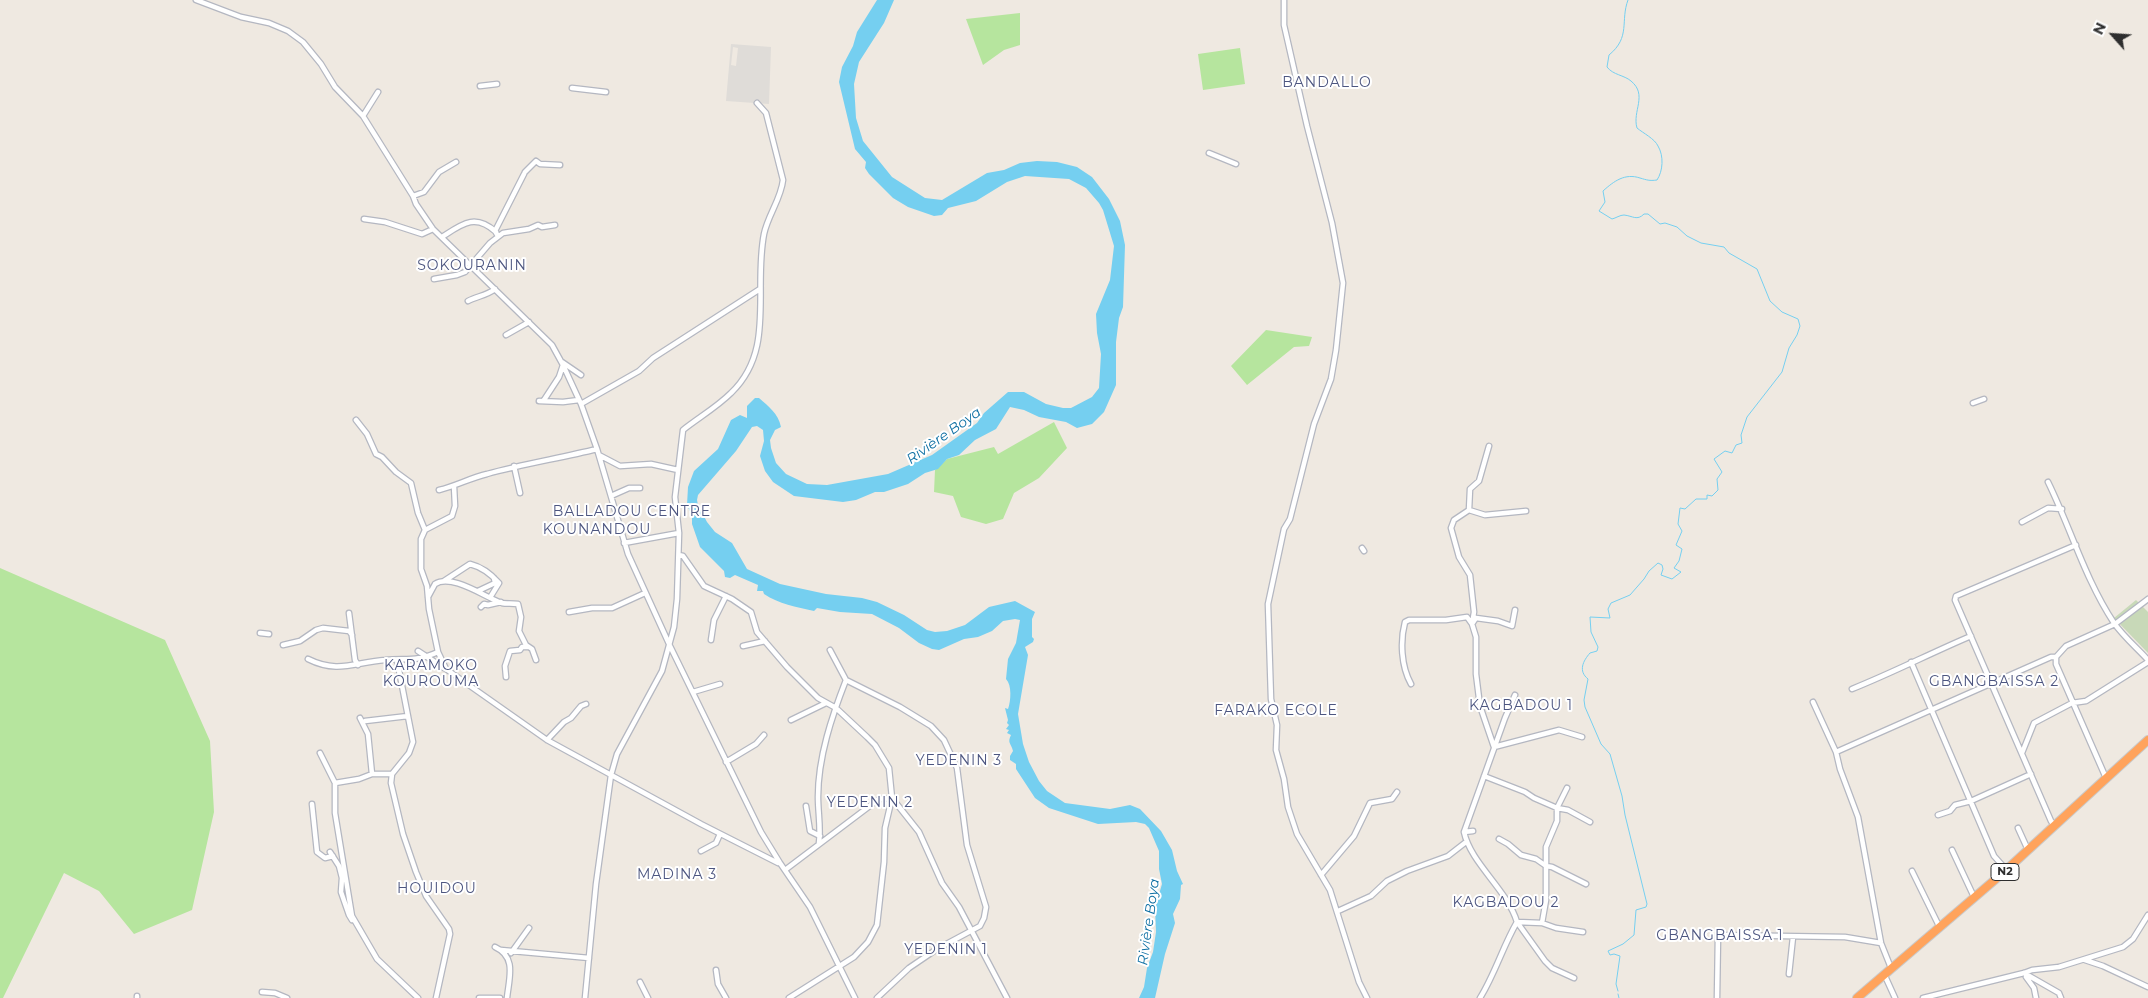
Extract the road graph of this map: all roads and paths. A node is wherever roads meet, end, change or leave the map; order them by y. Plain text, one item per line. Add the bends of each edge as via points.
1 (196, 0) edge
2 (1284, 0) edge
3 (498, 84) dead end
4 (480, 86) dead end
5 (572, 88) dead end
6 (378, 92) dead end
7 (606, 92) dead end
8 (757, 103) dead end
9 (363, 116) junction
10 (1209, 153) dead end
11 (456, 162) dead end
12 (1236, 164) dead end
13 (560, 165) dead end
14 (413, 196) junction
15 (364, 219) dead end
16 (555, 226) dead end
17 (434, 229) junction
18 (497, 234) junction
19 (442, 237) junction
20 (470, 264) junction
21 (434, 279) dead end
22 (495, 289) junction
23 (760, 289) junction
24 (468, 301) dead end
25 (529, 322) junction
26 (506, 335) dead end
27 (562, 363) junction
28 (582, 375) dead end
29 (1984, 399) dead end
30 (580, 402) junction
31 (1973, 403) dead end
32 (356, 420) dead end
33 (1489, 446) dead end
34 (597, 449) junction
35 (599, 455) junction
36 (514, 466) junction
37 (678, 470) junction
38 (2048, 482) dead end
39 (454, 486) junction
40 (640, 488) dead end
41 (439, 490) dead end
42 (520, 493) dead end
43 (611, 496) junction
44 (2062, 509) junction
45 (1468, 510) junction
46 (1526, 511) dead end
47 (2022, 522) dead end
48 (425, 530) junction
49 (679, 533) junction
50 (624, 542) junction
51 (2076, 545) junction
52 (679, 555) junction
53 (493, 577) junction
54 (442, 582) junction
55 (478, 591) junction
56 (645, 593) junction
57 (428, 596) junction
58 (491, 596) junction
59 (726, 596) junction
60 (2148, 600) edge
61 (500, 602) junction
62 (481, 607) dead end
63 (1515, 610) dead end
64 (569, 612) dead end
65 (348, 613) dead end
66 (1472, 624) junction
67 (2114, 624) junction
68 (260, 633) dead end
69 (269, 634) dead end
70 (352, 635) junction
71 (1971, 636) junction
72 (711, 640) dead end
73 (765, 641) junction
74 (283, 645) dead end
75 (670, 646) junction
76 (743, 646) dead end
77 (529, 647) junction
78 (830, 650) dead end
79 (418, 651) dead end
80 (438, 652) junction
81 (427, 657) junction
82 (2056, 657) junction
83 (308, 659) dead end
84 (397, 660) junction
85 (536, 660) dead end
86 (2148, 661) edge
87 (1911, 662) junction
88 (358, 665) junction
89 (446, 669) junction
90 (506, 677) dead end
91 (846, 680) junction
92 (1991, 683) junction
93 (720, 684) dead end
94 (1411, 684) dead end
95 (1852, 689) dead end
96 (693, 692) junction
97 (1515, 695) dead end
98 (1813, 702) dead end
99 (826, 703) junction
100 (2072, 703) junction
101 (586, 704) dead end
102 (836, 708) junction
103 (1930, 709) junction
104 (408, 716) junction
105 (360, 718) dead end
106 (790, 720) dead end
107 (365, 721) dead end
108 (764, 735) dead end
109 (1582, 737) dead end
110 (547, 740) junction
111 (2148, 740) edge
112 (1495, 745) junction
113 (1836, 752) junction
114 (320, 753) dead end
115 (2022, 753) junction
116 (726, 762) junction
117 (372, 774) junction
118 (392, 774) junction
119 (2032, 774) junction
120 (611, 775) junction
121 (1484, 776) junction
122 (2106, 778) junction
123 (335, 783) junction
124 (1567, 788) dead end
125 (1397, 792) dead end
126 (892, 798) junction
127 (1971, 801) junction
128 (312, 804) dead end
129 (806, 806) dead end
130 (1557, 808) junction
131 (1938, 816) dead end
132 (1590, 822) dead end
133 (2055, 826) junction
134 (2018, 828) dead end
135 (1473, 831) dead end
136 (1464, 832) junction
137 (720, 834) junction
138 (820, 836) junction
139 (1498, 839) dead end
140 (1466, 842) junction
141 (819, 843) junction
142 (1952, 850) dead end
143 (701, 851) dead end
144 (2028, 851) junction
145 (759, 853) junction
146 (774, 853) junction
147 (780, 863) junction
148 (1546, 866) junction
149 (785, 870) junction
150 (1912, 871) dead end
151 (2004, 872) junction
152 (1321, 874) junction
153 (1586, 884) dead end
154 (1975, 898) junction
155 (1338, 911) junction
156 (2148, 915) edge
157 (1517, 922) junction
158 (1542, 924) junction
159 (358, 927) junction
160 (529, 928) dead end
161 (1940, 929) junction
162 (972, 932) junction
163 (1583, 932) dead end
164 (1793, 937) junction
165 (1881, 943) junction
166 (495, 947) dead end
167 (501, 950) junction
168 (512, 952) junction
169 (508, 957) junction
170 (2093, 957) junction
171 (589, 958) junction
172 (2083, 960) junction
173 (2094, 963) junction
174 (840, 969) junction
175 (716, 970) dead end
176 (1892, 970) junction
177 (1789, 974) dead end
178 (2024, 974) junction
179 (1885, 976) junction
180 (1574, 978) dead end
181 (640, 982) dead end
182 (2148, 987) edge
183 (262, 992) dead end
184 (287, 998) edge
185 (418, 998) edge
186 (436, 998) edge
187 (479, 998) edge
188 (500, 998) edge
189 (507, 998) edge
190 (585, 998) edge
191 (648, 998) edge
192 (726, 998) edge
193 (789, 998) edge
194 (855, 998) edge
195 (877, 998) edge
196 (1007, 998) edge
197 (1367, 998) edge
198 (1480, 998) edge
199 (1717, 998) edge
200 (1857, 998) edge
201 (1895, 998) edge
202 (1923, 998) edge
203 (2036, 998) edge
204 (2060, 998) edge

1 - 9 street via 288,31 303,42 335,88
2 - 152 street via 1284,25 1332,223 1343,283 1331,379 1314,424 1290,519 1284,529 1268,604 1270,704 1277,725 1276,750 1297,834
3 - 4 street
5 - 7 street
6 - 9 street
8 - 23 street via 766,113 783,180 764,234
9 - 14 street
10 - 12 street
11 - 14 street via 439,172 424,192
13 - 18 street via 536,161 525,173
14 - 17 street
15 - 17 street via 422,234
16 - 18 street via 538,225
17 - 19 street
18 - 19 street via 482,223 468,221
18 - 20 street via 478,259
19 - 20 street
20 - 21 street via 465,272
20 - 22 street
22 - 24 street via 487,296
22 - 25 street
23 - 30 street via 639,371
23 - 37 street via 759,346 752,366 731,393 682,430
25 - 26 street
25 - 27 street via 552,345
27 - 28 street
27 - 30 street
27 - 30 street via 559,377 541,400
29 - 31 street
30 - 34 street
32 - 48 street via 376,454 411,483
33 - 45 street via 1478,481 1470,489
34 - 35 street
34 - 36 street
35 - 37 street via 620,466 651,464
35 - 43 street
36 - 39 street
36 - 42 street
37 - 49 street via 675,497
38 - 44 street
39 - 41 street
39 - 48 street via 452,516
40 - 43 street via 629,488
43 - 50 street
44 - 47 street via 2048,508
44 - 51 street
45 - 46 street via 1485,515
45 - 66 street via 1454,520 1451,528 1459,557 1470,575
48 - 57 street via 421,539 421,569
49 - 50 street
49 - 52 street
50 - 56 street
51 - 67 street via 2091,584
51 - 71 street via 1956,596
52 - 59 street via 704,586
52 - 75 street
53 - 54 street via 470,564
53 - 55 street via 495,583
53 - 58 street via 499,584
54 - 55 street
54 - 57 street via 435,584
55 - 58 street
56 - 64 street via 612,608
56 - 75 street
57 - 80 street
58 - 61 street
59 - 72 street via 714,620
59 - 73 street via 751,612 754,627
60 - 67 street
61 - 62 street
61 - 77 street via 518,604 521,617 519,631
63 - 66 street via 1512,626 1476,618
65 - 70 street
66 - 94 street via 1467,617 1405,622 1404,672
66 - 112 street via 1476,637 1480,706
67 - 82 street via 2066,646
67 - 86 street
68 - 69 street
70 - 74 street via 349,631 323,628 300,641
70 - 88 street
71 - 87 street
71 - 92 street
73 - 76 street
73 - 99 street via 803,684
75 - 96 street
75 - 120 street via 662,671 618,754
77 - 85 street
77 - 90 street via 510,651 505,666
78 - 91 street
79 - 81 street
80 - 81 street
80 - 89 street
81 - 84 street
81 - 89 street
82 - 92 street
82 - 100 street
83 - 88 street via 340,668
84 - 88 street
84 - 104 street
86 - 100 street via 2086,700
87 - 95 street
87 - 103 street
89 - 110 street
91 - 102 street
91 - 162 street via 900,707 931,726 944,740 957,768 969,854 985,898 984,918
92 - 103 street
92 - 115 street
93 - 96 street
96 - 116 street
97 - 112 street
98 - 113 street
99 - 102 street
99 - 106 street
100 - 115 street via 2034,723
100 - 122 street
101 - 110 street
102 - 126 street via 875,745 886,761 892,779
102 - 138 street via 821,770 818,796
103 - 113 street
103 - 127 street
104 - 107 street
104 - 118 street via 413,742 409,753
105 - 117 street via 368,734
108 - 116 street via 756,744
109 - 112 street via 1559,730
110 - 120 street
111 - 122 highway, N2
112 - 121 street
113 - 165 street via 1860,823
114 - 123 street
115 - 119 street
116 - 146 street
117 - 118 street
117 - 123 street
118 - 186 street via 390,783 416,872 426,896 450,934
119 - 127 street
119 - 133 street
120 - 137 street
120 - 171 street
121 - 130 street
121 - 136 street
122 - 133 highway, N2
123 - 159 street via 339,847 348,881 351,912
124 - 130 street
125 - 152 street via 1392,799 1370,803 1354,836
126 - 141 street via 879,799
126 - 162 street via 919,832 942,883
126 - 174 street via 885,828 877,925 868,942
127 - 131 street
127 - 151 street
128 - 159 street via 317,852 325,858 332,854 340,866 341,892 349,916
129 - 138 street via 810,830
130 - 132 street
130 - 148 street via 1557,821 1546,848
133 - 144 highway, N2
134 - 144 street
135 - 136 street
136 - 140 street
137 - 143 street via 716,843
137 - 145 street
138 - 141 street
139 - 148 street via 1521,855
140 - 155 street via 1448,856 1387,881 1370,896
140 - 157 street via 1502,893
141 - 149 street
142 - 154 street
144 - 151 highway, N2
145 - 146 street
145 - 147 street
146 - 147 street
147 - 149 street
148 - 153 street
148 - 158 street
149 - 174 street via 810,907
150 - 161 street
151 - 154 highway, N2
152 - 155 street
154 - 161 highway, N2
155 - 197 street via 1359,982
156 - 170 street via 2133,939 2123,948
157 - 158 street
157 - 180 street via 1552,968
157 - 198 street
158 - 163 street
159 - 185 street via 377,960
160 - 168 street
161 - 176 highway, N2
162 - 195 street via 937,949 909,968
162 - 196 street
164 - 165 street via 1845,937
164 - 177 street
164 - 199 street via 1718,935
165 - 176 street
166 - 167 street
167 - 168 street
167 - 169 street
168 - 169 street
168 - 171 street
169 - 189 street via 511,966
170 - 172 street
170 - 173 street
171 - 190 street
172 - 173 street
172 - 178 street
173 - 182 street
174 - 193 street
174 - 194 street
175 - 192 street via 718,984
176 - 179 highway, N2
178 - 202 street
178 - 203 street via 2034,988
178 - 204 street via 2059,993
179 - 200 highway, N2
179 - 201 street
181 - 191 street
183 - 184 street
187 - 188 street

